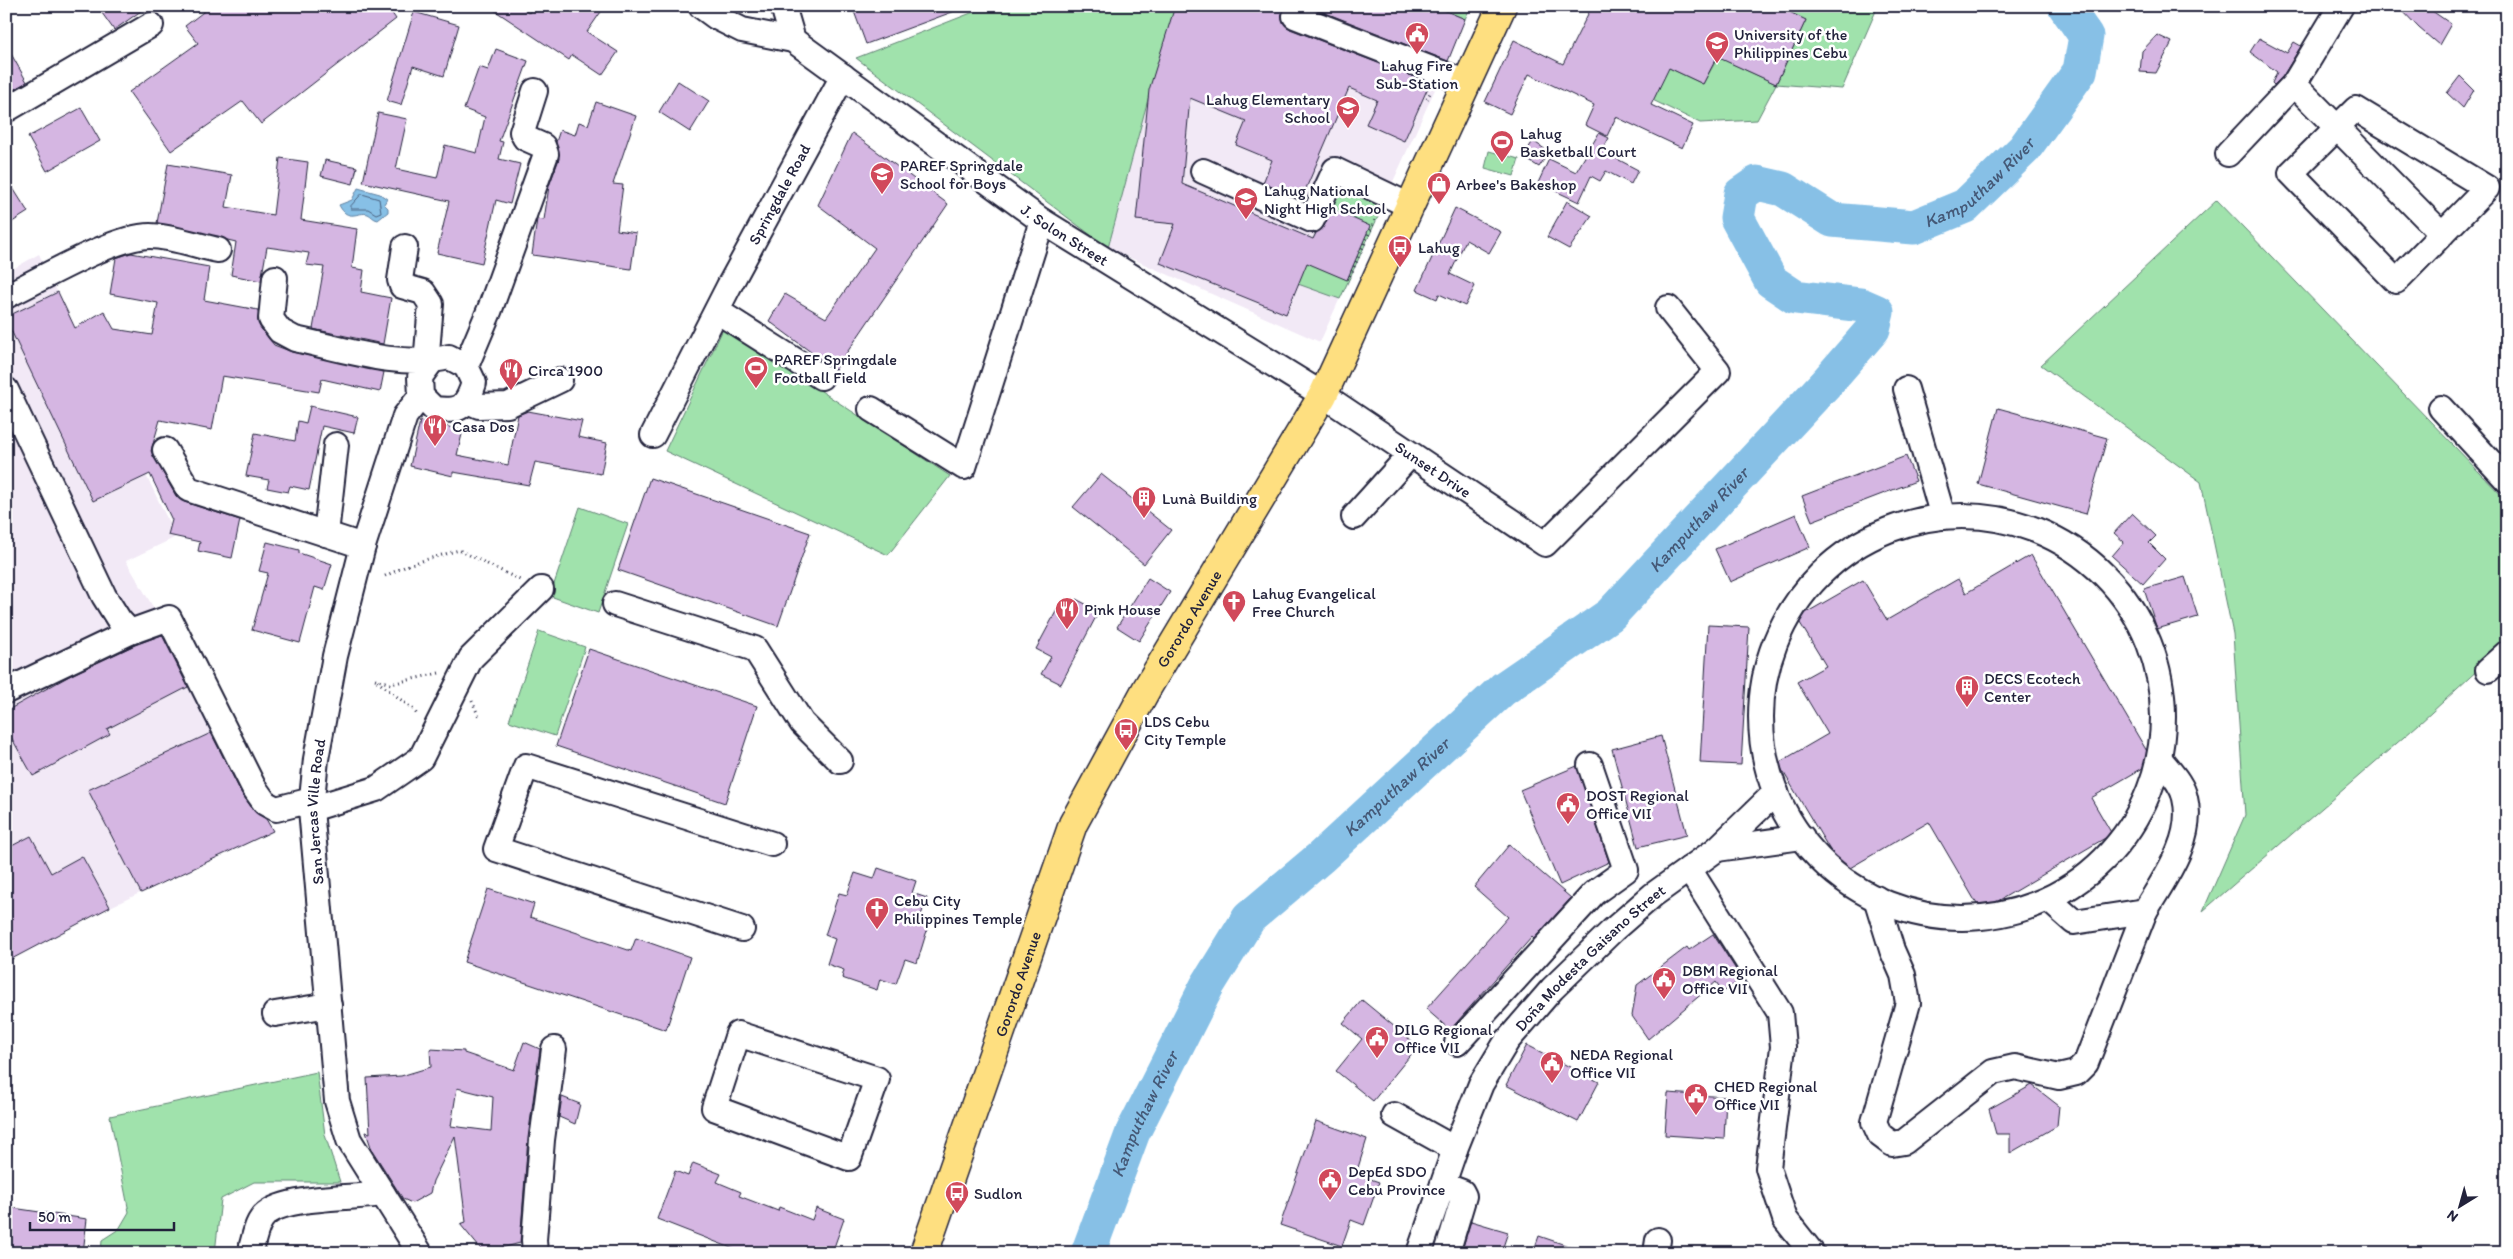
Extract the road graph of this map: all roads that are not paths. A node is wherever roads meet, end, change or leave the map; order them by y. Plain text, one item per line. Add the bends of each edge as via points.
1 (701, 6) edge
2 (783, 6) edge
3 (1502, 6) edge
4 (2342, 6) edge
5 (1294, 16) dead end
6 (151, 25) dead end
7 (793, 40) junction
8 (843, 76) junction
9 (1467, 83) junction
10 (2294, 84) junction
11 (535, 91) dead end
12 (6, 110) edge
13 (2338, 127) junction
14 (2228, 154) dead end
15 (1203, 170) dead end
16 (1410, 206) junction
17 (1042, 221) junction
18 (2442, 234) junction
19 (405, 247) dead end
20 (218, 250) dead end
21 (275, 278) dead end
22 (6, 296) edge
23 (1668, 308) dead end
24 (717, 311) junction
25 (431, 362) junction
26 (466, 366) junction
27 (821, 377) dead end
28 (560, 380) dead end
29 (1906, 389) dead end
30 (6, 390) edge
31 (421, 396) junction
32 (1323, 396) junction
33 (468, 400) junction
34 (2441, 408) dead end
35 (871, 409) dead end
36 (654, 435) dead end
37 (336, 444) dead end
38 (165, 450) dead end
39 (1410, 455) junction
40 (2507, 480) edge
41 (1354, 517) dead end
42 (1943, 517) junction
43 (326, 534) junction
44 (363, 546) junction
45 (541, 589) road end
46 (615, 604) dead end
47 (130, 632) junction
48 (2507, 653) edge
49 (2488, 670) dead end
50 (6, 691) edge
51 (2160, 759) junction
52 (840, 761) dead end
53 (1590, 765) dead end
54 (1776, 792) junction
55 (311, 805) junction
56 (1802, 837) junction
57 (772, 844) dead end
58 (1717, 849) junction
59 (1689, 869) junction
60 (1594, 893) junction
61 (1876, 898) junction
62 (2048, 899) junction
63 (2145, 912) junction
64 (742, 929) dead end
65 (1612, 930) junction
66 (329, 1004) junction
67 (275, 1014) dead end
68 (1457, 1043) dead end
69 (554, 1049) dead end
70 (877, 1079) joint
71 (1394, 1115) dead end
72 (1455, 1149) junction
73 (1443, 1185) junction
74 (383, 1194) junction
75 (252, 1245) dead end
76 (420, 1253) edge
77 (535, 1253) edge
78 (924, 1253) edge
79 (1419, 1253) edge
80 (1447, 1253) edge
81 (1812, 1253) edge

1 - 7 street, J. Solon Street via 742,30
2 - 7 street
3 - 9 main road, Gorordo Avenue
4 - 10 street
5 - 9 street
6 - 12 street
7 - 8 street, J. Solon Street
8 - 17 street, J. Solon Street
8 - 24 street, Springdale Road
9 - 16 main road, Gorordo Avenue
10 - 13 street
10 - 14 street
11 - 26 street via 522,132 525,138 543,146 546,154
13 - 18 street
13 - 18 street via 2356,109 2487,188
13 - 18 street via 2291,173 2396,281
15 - 16 street via 1312,220 1335,170
16 - 32 main road, Gorordo Avenue
17 - 32 street, J. Solon Street
17 - 35 street via 964,467
19 - 25 street via 402,286 423,292 431,304 427,352
20 - 22 street via 151,236 131,239 109,246
21 - 25 street via 272,319 280,331 295,339 407,362
23 - 39 street, Sunset Drive via 1718,371 1545,544
24 - 27 street
24 - 36 street, Springdale Road
25 - 26 street via 449,357
25 - 31 street via 420,377
26 - 33 street via 474,383
28 - 33 street via 508,405 479,406
29 - 42 street
30 - 47 street via 104,596
31 - 33 street via 434,409 453,411
31 - 44 street, San Jercas Ville Road via 405,416
32 - 39 street, Sunset Drive
32 - 78 main road, Gorordo Avenue via 1147,688 1073,824
34 - 40 street
37 - 43 street
38 - 43 street via 188,489
39 - 41 street
42 - 51 street via 1980,517 2028,527 2071,548 2109,580 2138,618 2156,663 2164,711
42 - 54 street via 1908,523 1864,541 1824,570 1793,606 1772,650 1762,697 1763,745
43 - 44 street
44 - 55 street, San Jercas Ville Road via 335,656
45 - 55 street via 472,658 421,758 376,789
46 - 52 street via 755,649 802,723
47 - 50 street
47 - 55 street via 170,618 249,779 265,803 276,809
48 - 49 street
51 - 62 street via 2144,805 2118,846 2083,879
51 - 63 street via 2182,790 2188,823 2176,856
53 - 60 street via 1626,870
54 - 56 street
54 - 58 street, Doña Modesta Gaisano Street
55 - 66 street, San Jercas Ville Road
56 - 58 street, Doña Modesta Gaisano Street
56 - 61 street via 1835,872
57 - 64 street via 526,766 496,849
58 - 59 street, Doña Modesta Gaisano Street
59 - 65 street, Doña Modesta Gaisano Street
59 - 81 street via 1780,1013 1783,1047 1768,1168 1785,1219
60 - 65 street
60 - 68 street
61 - 62 street via 1922,914 1970,918 2018,910
61 - 63 street via 1903,974 1908,1003 1874,1122 1880,1135 1892,1144 1904,1142 1993,1072 2015,1067 2058,1077 2076,1072 2086,1063
62 - 63 street via 2074,922
65 - 72 street, Doña Modesta Gaisano Street via 1552,989 1507,1041 1481,1084
66 - 67 street
66 - 74 street, San Jercas Ville Road via 337,1100 349,1140
69 - 77 street via 542,1140
70 - 70 street via 849,1158 714,1108 738,1034
71 - 72 street
72 - 73 street, Doña Modesta Gaisano Street
73 - 79 street, Doña Modesta Gaisano Street
73 - 80 street via 1462,1192 1464,1196
74 - 75 street via 281,1206 266,1214 258,1224
74 - 76 street, San Jercas Ville Road

